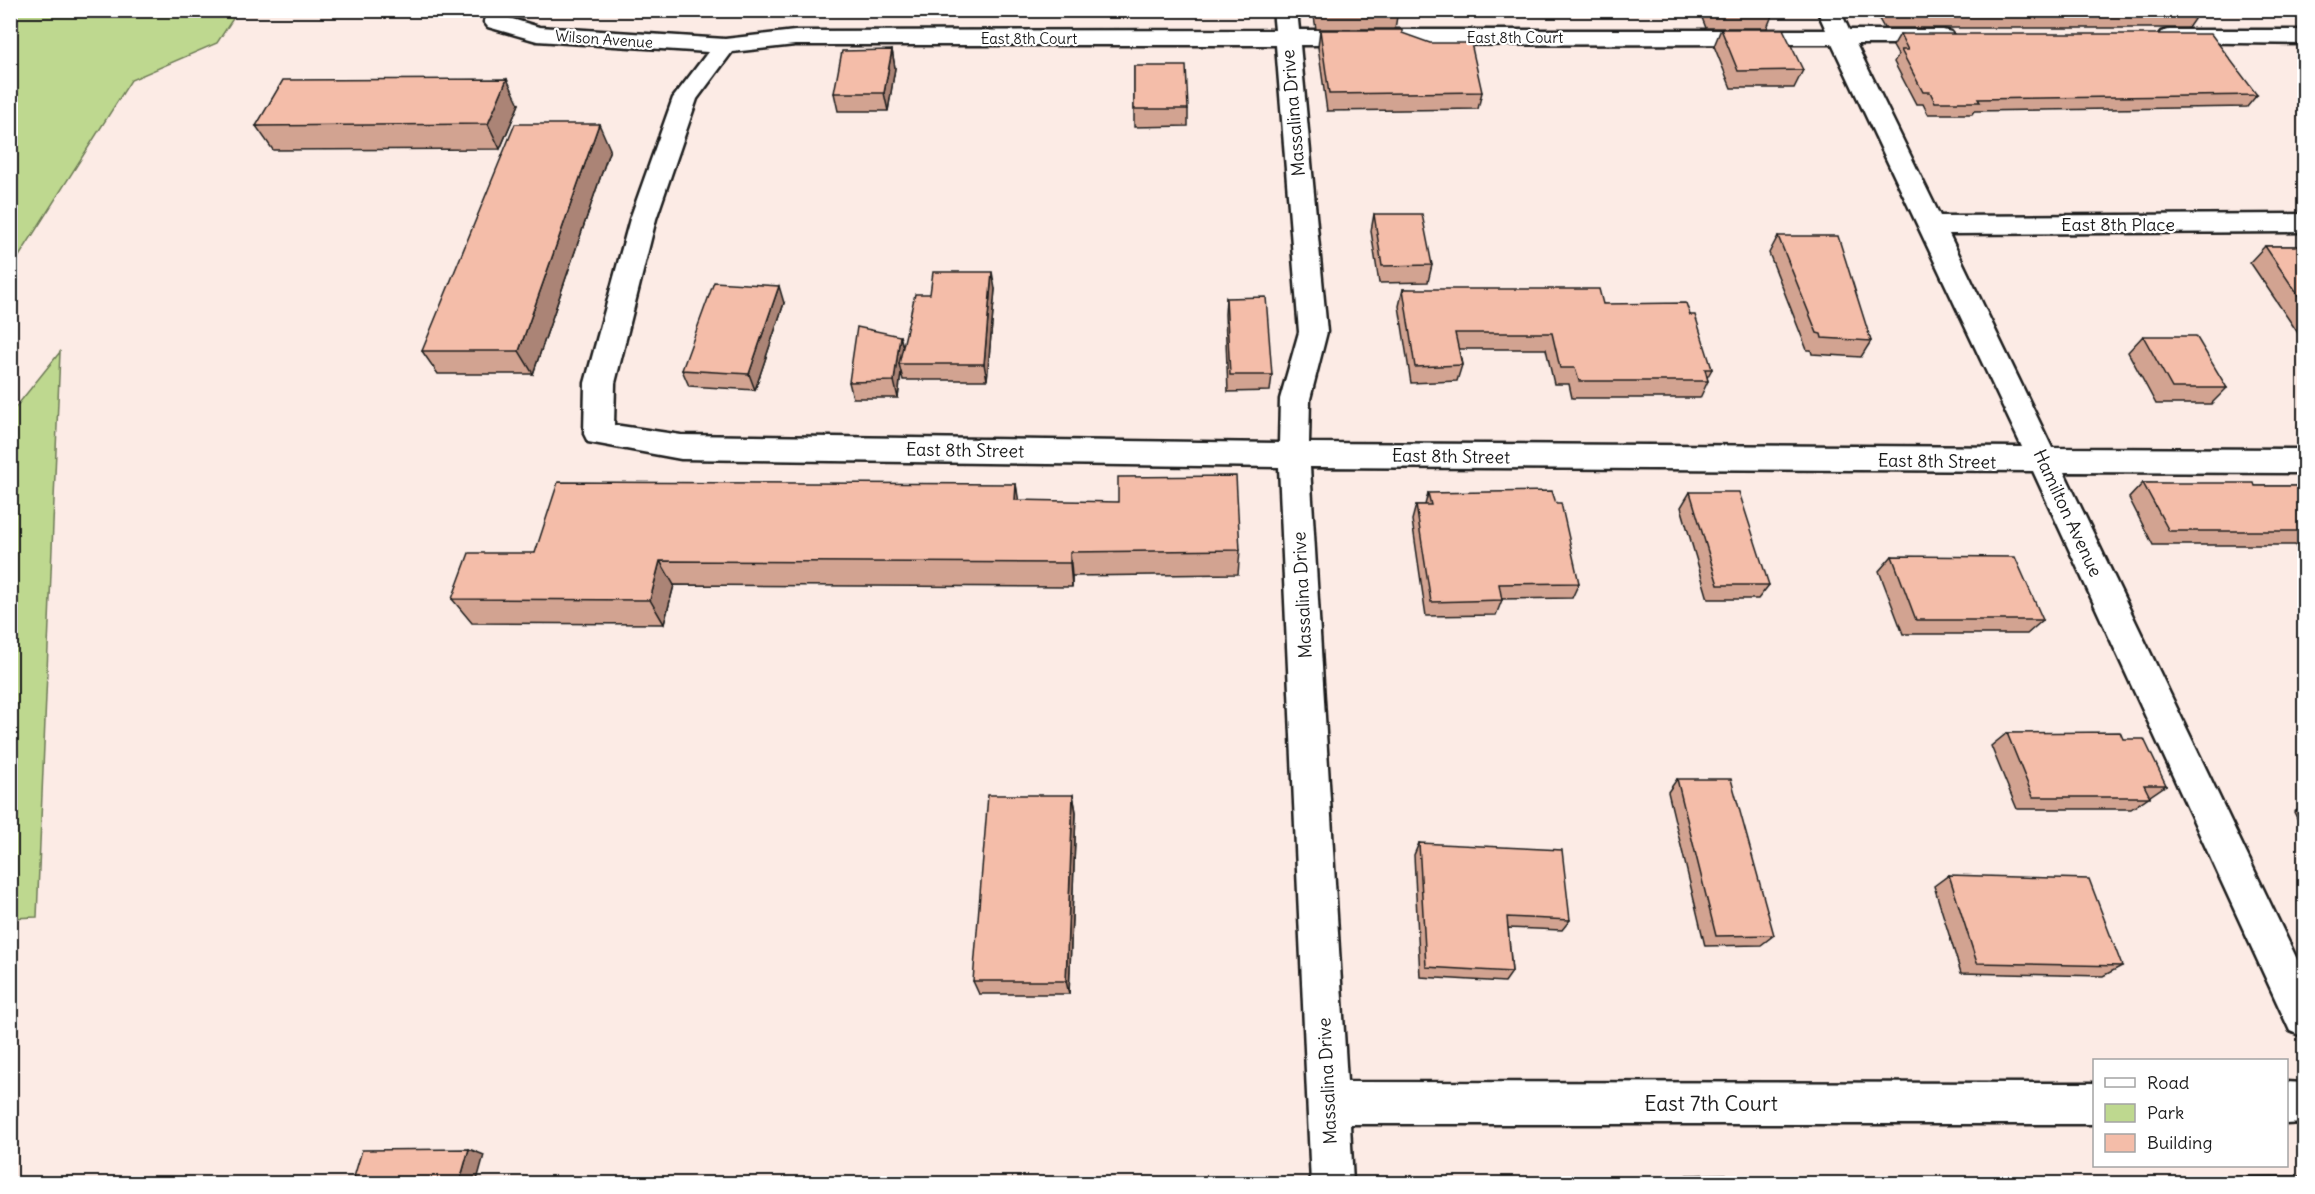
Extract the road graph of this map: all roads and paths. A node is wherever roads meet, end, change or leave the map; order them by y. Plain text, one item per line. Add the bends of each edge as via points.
1 (499, 10) edge
2 (1286, 24) edge
3 (1835, 24) edge
4 (1960, 37) edge
5 (2150, 37) edge
6 (2304, 37) edge
7 (725, 46) junction
8 (2304, 223) edge
9 (1931, 225) junction
10 (1294, 455) junction
11 (2304, 461) edge
12 (2044, 462) junction
13 (2304, 1017) edge
14 (1328, 1103) junction
15 (2093, 1103) edge
16 (2288, 1103) edge
17 (2304, 1103) edge
18 (1332, 1184) edge

1 - 7 street, Wilson Avenue via 496,22 537,34
2 - 3 street, East 8th Court
2 - 7 street, East 8th Court via 795,38
2 - 10 street, Massalina Drive via 1313,332 1295,399
3 - 4 street, East 8th Court
3 - 9 street, Hamilton Avenue
5 - 6 street
7 - 10 street, East 8th Street via 685,98 643,219 600,383 599,434 681,447
8 - 9 street, East 8th Place
9 - 12 street, Hamilton Avenue
10 - 12 street, East 8th Street
10 - 14 street, Massalina Drive
11 - 12 street, East 8th Street
12 - 13 street, Hamilton Avenue
14 - 15 street, East 7th Court
14 - 18 street, Massalina Drive
16 - 17 street

